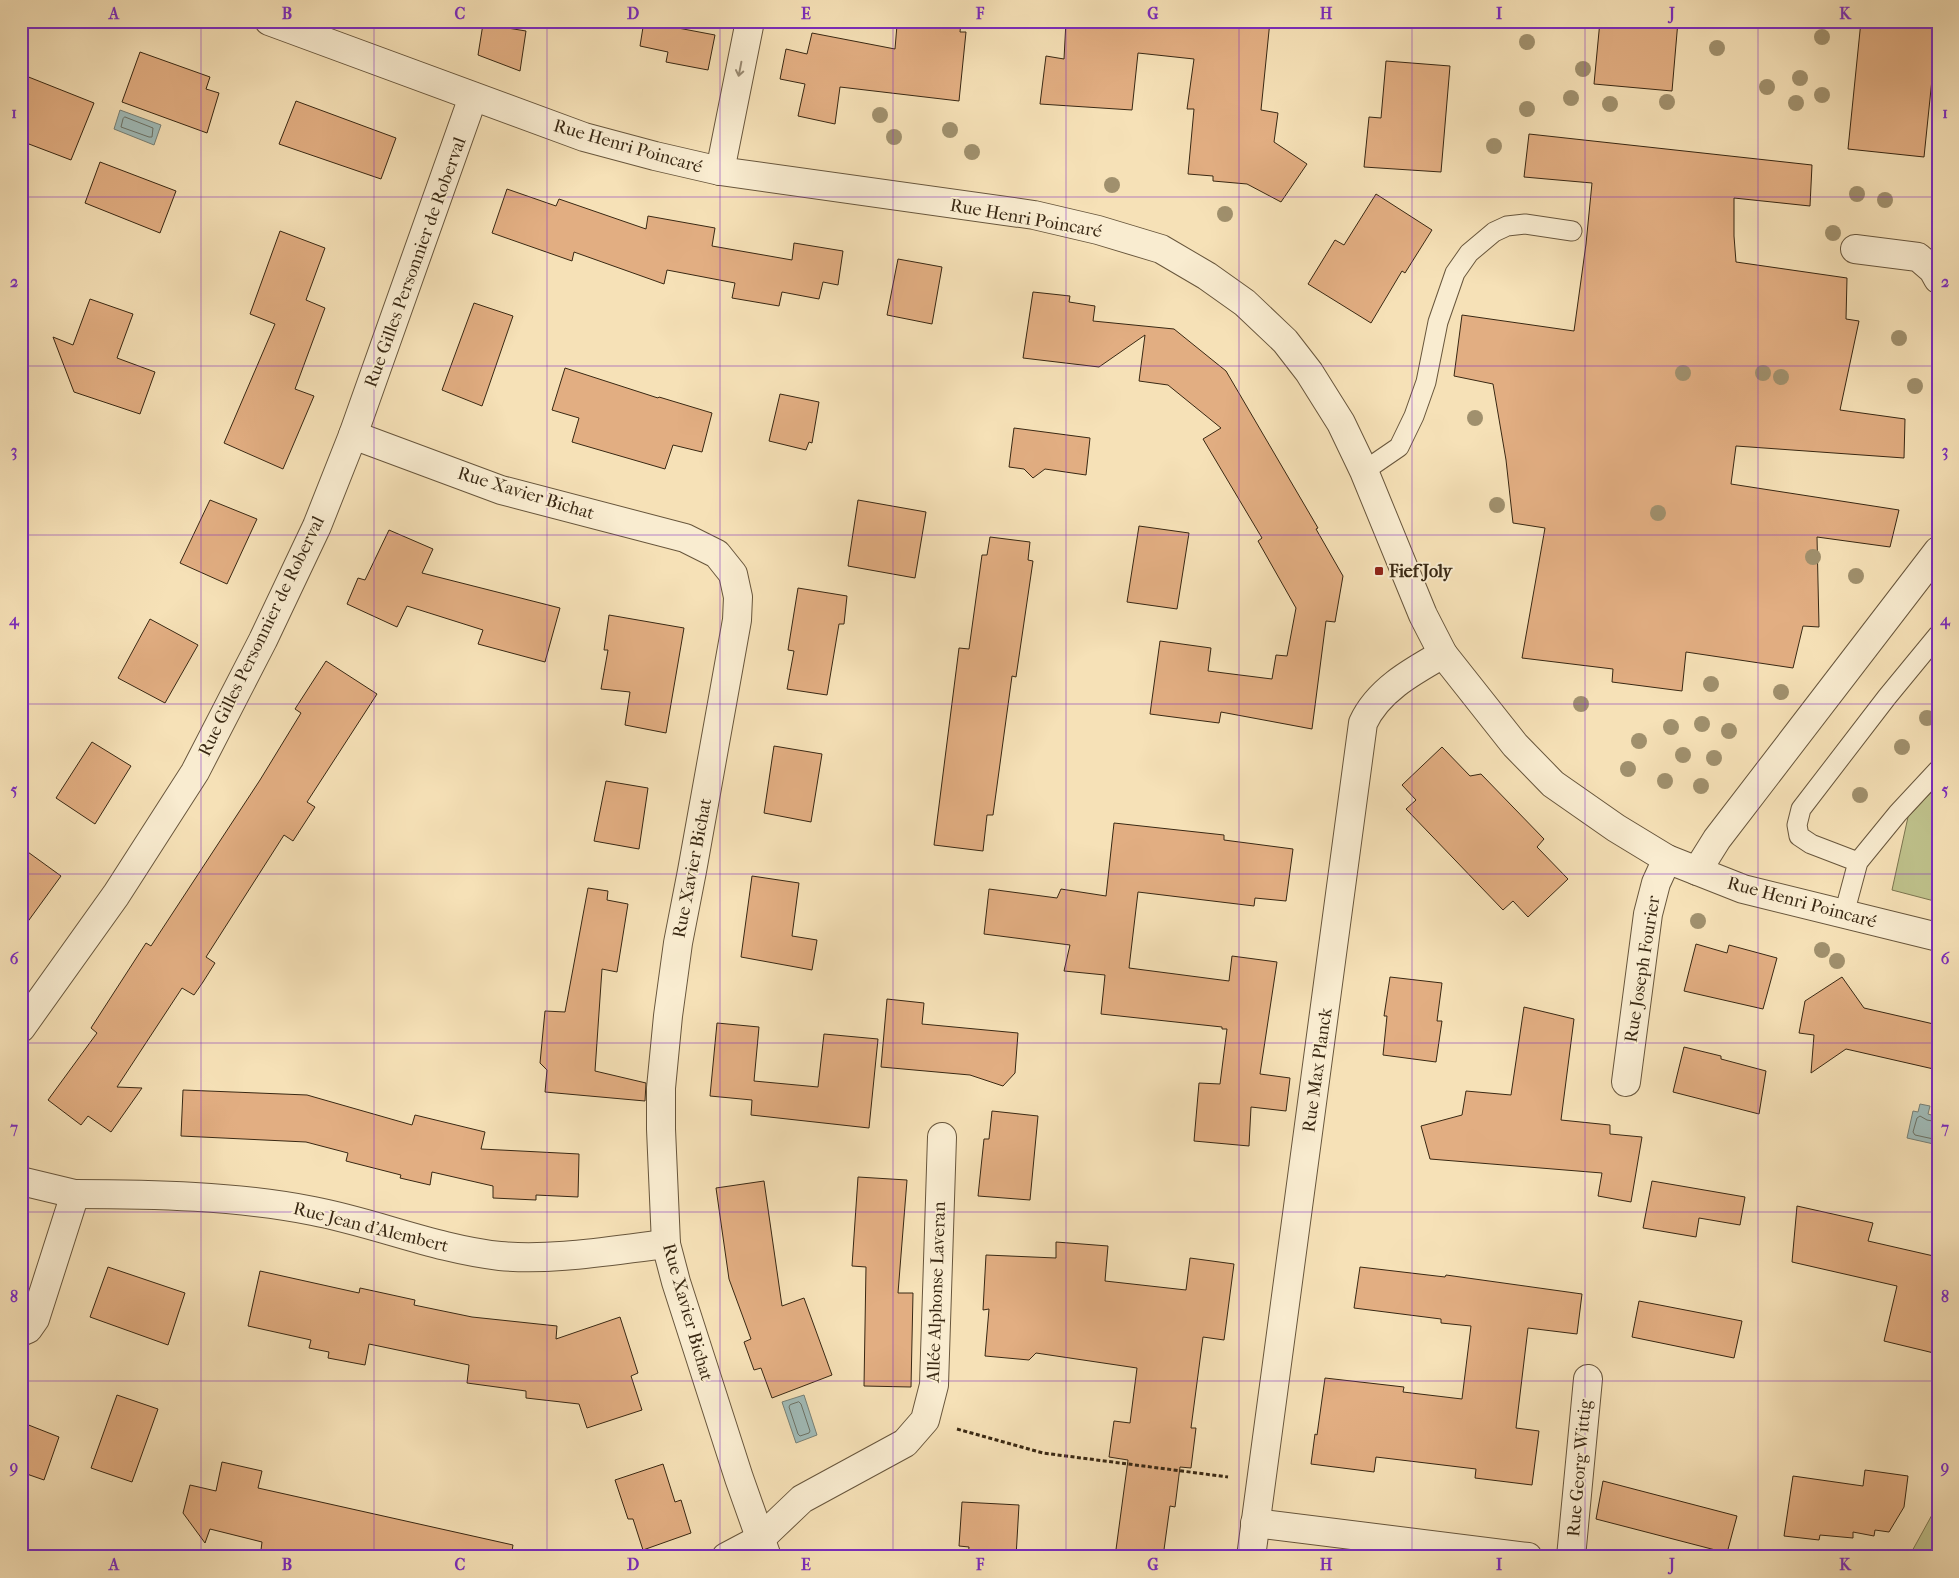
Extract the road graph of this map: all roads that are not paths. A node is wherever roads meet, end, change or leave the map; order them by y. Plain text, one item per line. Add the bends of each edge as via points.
1 (268, 21) edge
2 (750, 21) edge
3 (473, 97) junction
4 (720, 171) junction
5 (1572, 231) dead end
6 (1855, 249) dead end
7 (1938, 279) edge
8 (353, 435) junction
9 (1364, 471) junction
10 (1938, 551) edge
11 (1938, 635) edge
12 (1443, 654) junction
13 (1938, 770) edge
14 (1667, 859) junction
15 (1858, 862) junction
16 (1697, 871) junction
17 (1844, 914) junction
18 (1938, 937) edge
19 (21, 1028) edge
20 (1626, 1082) dead end
21 (942, 1137) dead end
22 (21, 1181) edge
23 (75, 1194) junction
24 (666, 1244) junction
25 (21, 1332) edge
26 (1588, 1379) dead end
27 (1255, 1523) junction
28 (1346, 1545) edge
29 (764, 1548) edge
30 (726, 1557) edge
31 (1252, 1557) edge
32 (1528, 1557) edge
33 (1570, 1557) edge

1 - 3 street, Rue Henri Poincaré
2 -> 4 street
3 - 4 street, Rue Henri Poincaré via 584,136
3 - 8 street, Rue Gilles Personnier de Roberval
4 - 9 street, Rue Henri Poincaré via 1034,216 1098,230 1161,249 1245,303 1285,342 1342,423
5 - 9 lane via 1524,224 1507,226 1494,232 1469,253 1455,273 1438,322 1426,382 1414,416 1399,447
6 - 7 street via 1918,257
8 - 19 street, Rue Gilles Personnier de Roberval via 317,526 195,772 116,895
8 - 24 street, Rue Xavier Bichat via 501,490 685,538 717,554 733,574 738,597 737,620 678,943 668,1016 661,1088
9 - 12 street, Rue Henri Poincaré via 1423,615
10 - 16 street via 1717,839
11 - 15 lane via 1801,810 1796,825 1800,836 1811,844
12 - 14 street, Rue Henri Poincaré via 1515,745 1553,784
12 - 27 street, Rue Max Planck via 1410,673 1381,697 1363,723
13 - 15 lane
14 - 16 street, Rue Henri Poincaré
14 - 20 street, Rue Joseph Fourier via 1656,883 1648,914
15 - 17 lane
16 - 17 street, Rue Henri Poincaré via 1743,889
17 - 18 street, Rue Henri Poincaré
21 - 29 street, Allée Alphonse Laveran via 934,1385 925,1420 905,1443 802,1499
22 - 23 street, Rue Jean d'Alembert
23 - 24 street, Rue Jean d'Alembert via 132,1194 263,1203 354,1220 468,1252 502,1256 539,1256
23 - 25 street via 35,1319 28,1329
24 - 29 street, Rue Xavier Bichat
26 - 33 street, Rue Georg Wittig
27 - 28 street
27 - 31 street, Rue Max Planck
28 - 32 street
29 - 30 street, Allée Alphonse Laveran

